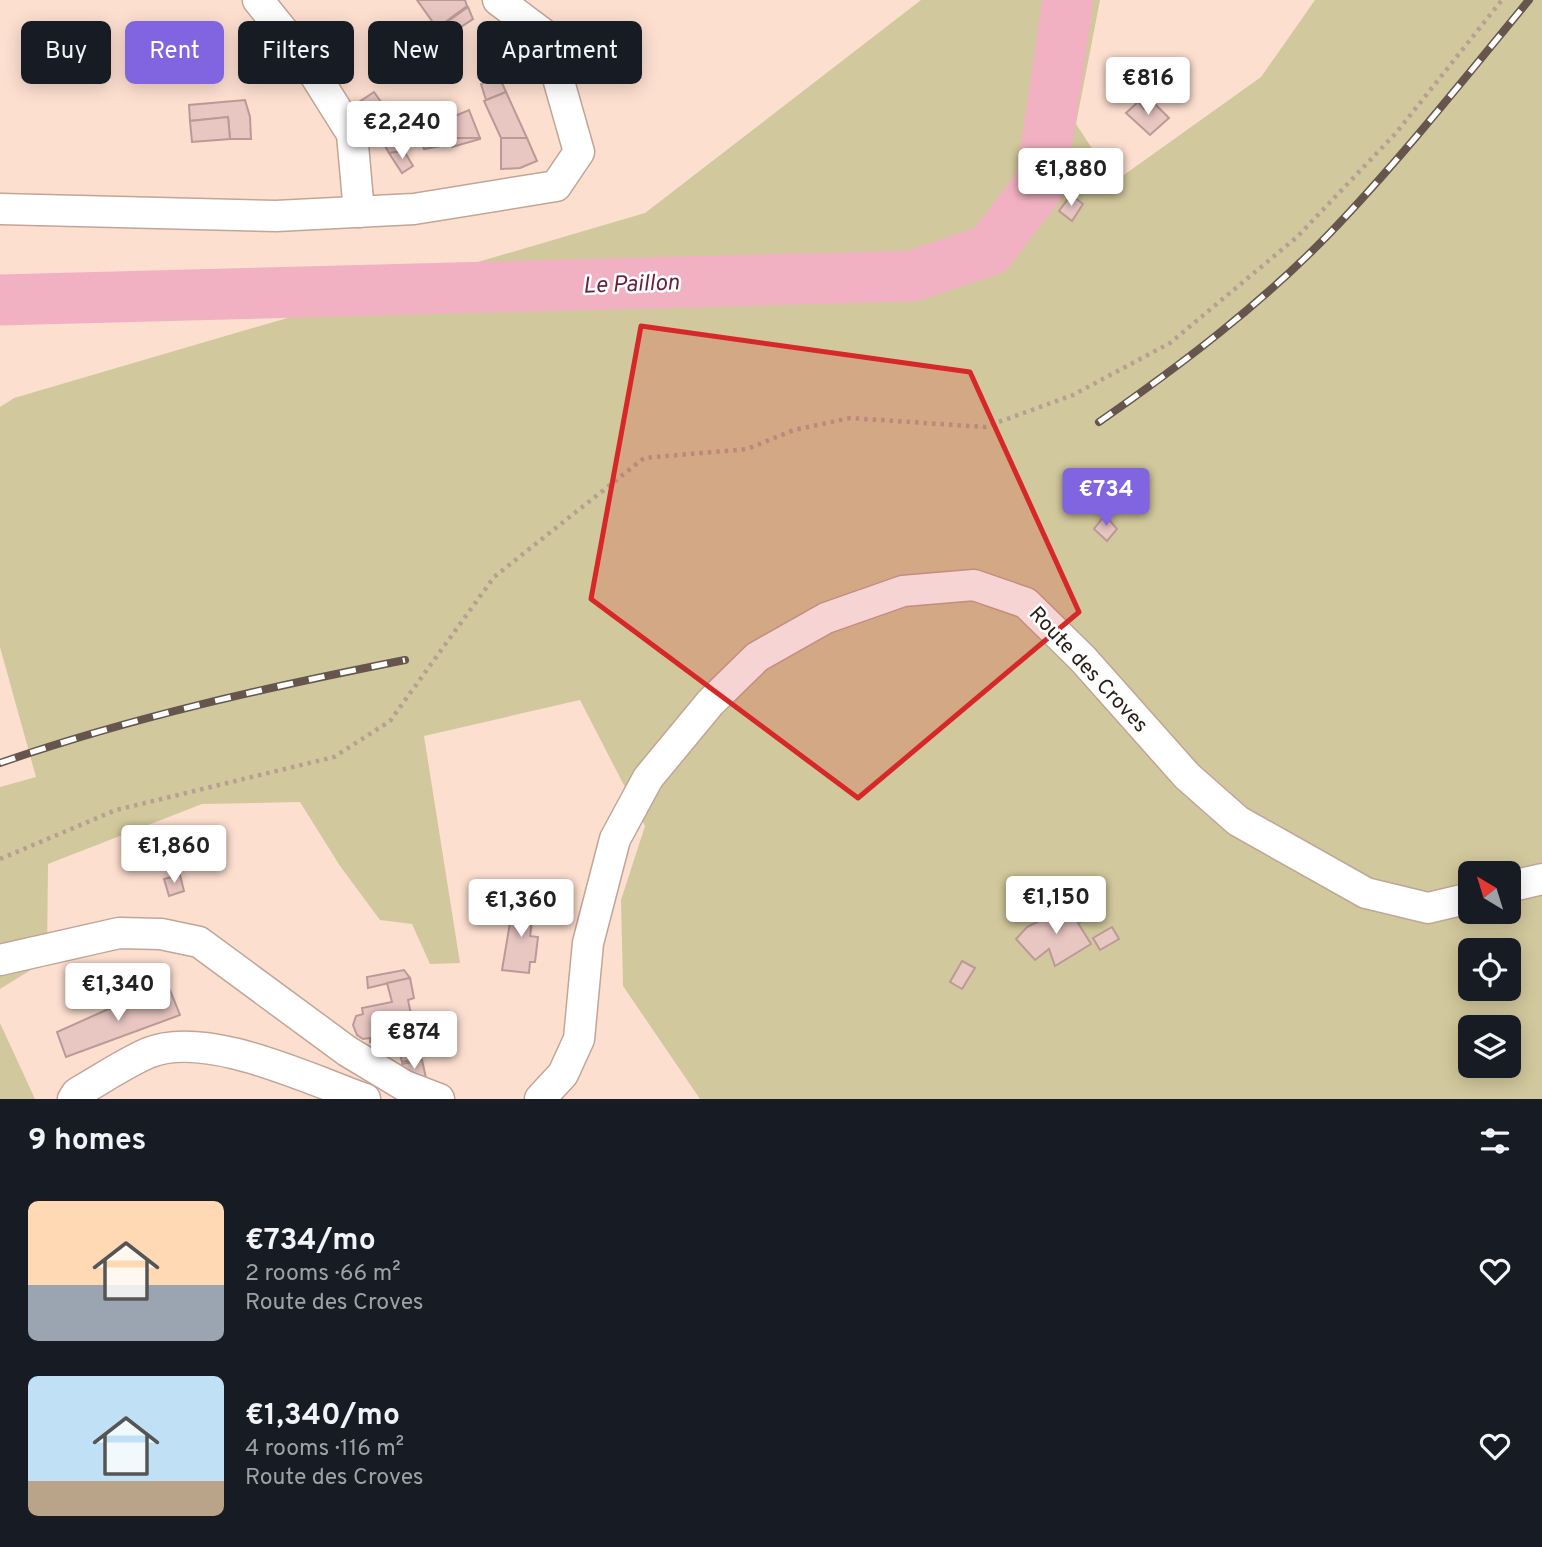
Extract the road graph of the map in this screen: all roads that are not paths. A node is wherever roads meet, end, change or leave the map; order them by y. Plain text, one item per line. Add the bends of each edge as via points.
1 (258, 0) edge
2 (498, 0) edge
3 (0, 209) edge
4 (359, 212) junction
5 (1542, 879) edge
6 (1521, 884) edge
7 (1458, 901) edge
8 (0, 960) edge
9 (73, 1099) edge
10 (365, 1099) edge
11 (439, 1099) edge
12 (540, 1099) edge

1 - 4 street via 303,56 352,134
2 - 4 street via 546,36 579,152 556,186 414,209
3 - 4 street via 276,216
5 - 6 street
7 - 12 street, Route des Croves via 1428,908 1366,893 1238,821 1187,776 1083,659 1026,603 974,585 903,591 826,618 757,657 710,703 648,778 615,839 588,943 579,1040 563,1074
8 - 11 street via 119,933 161,934 199,942 347,1051 405,1086
9 - 10 street via 149,1052 199,1045 246,1056

